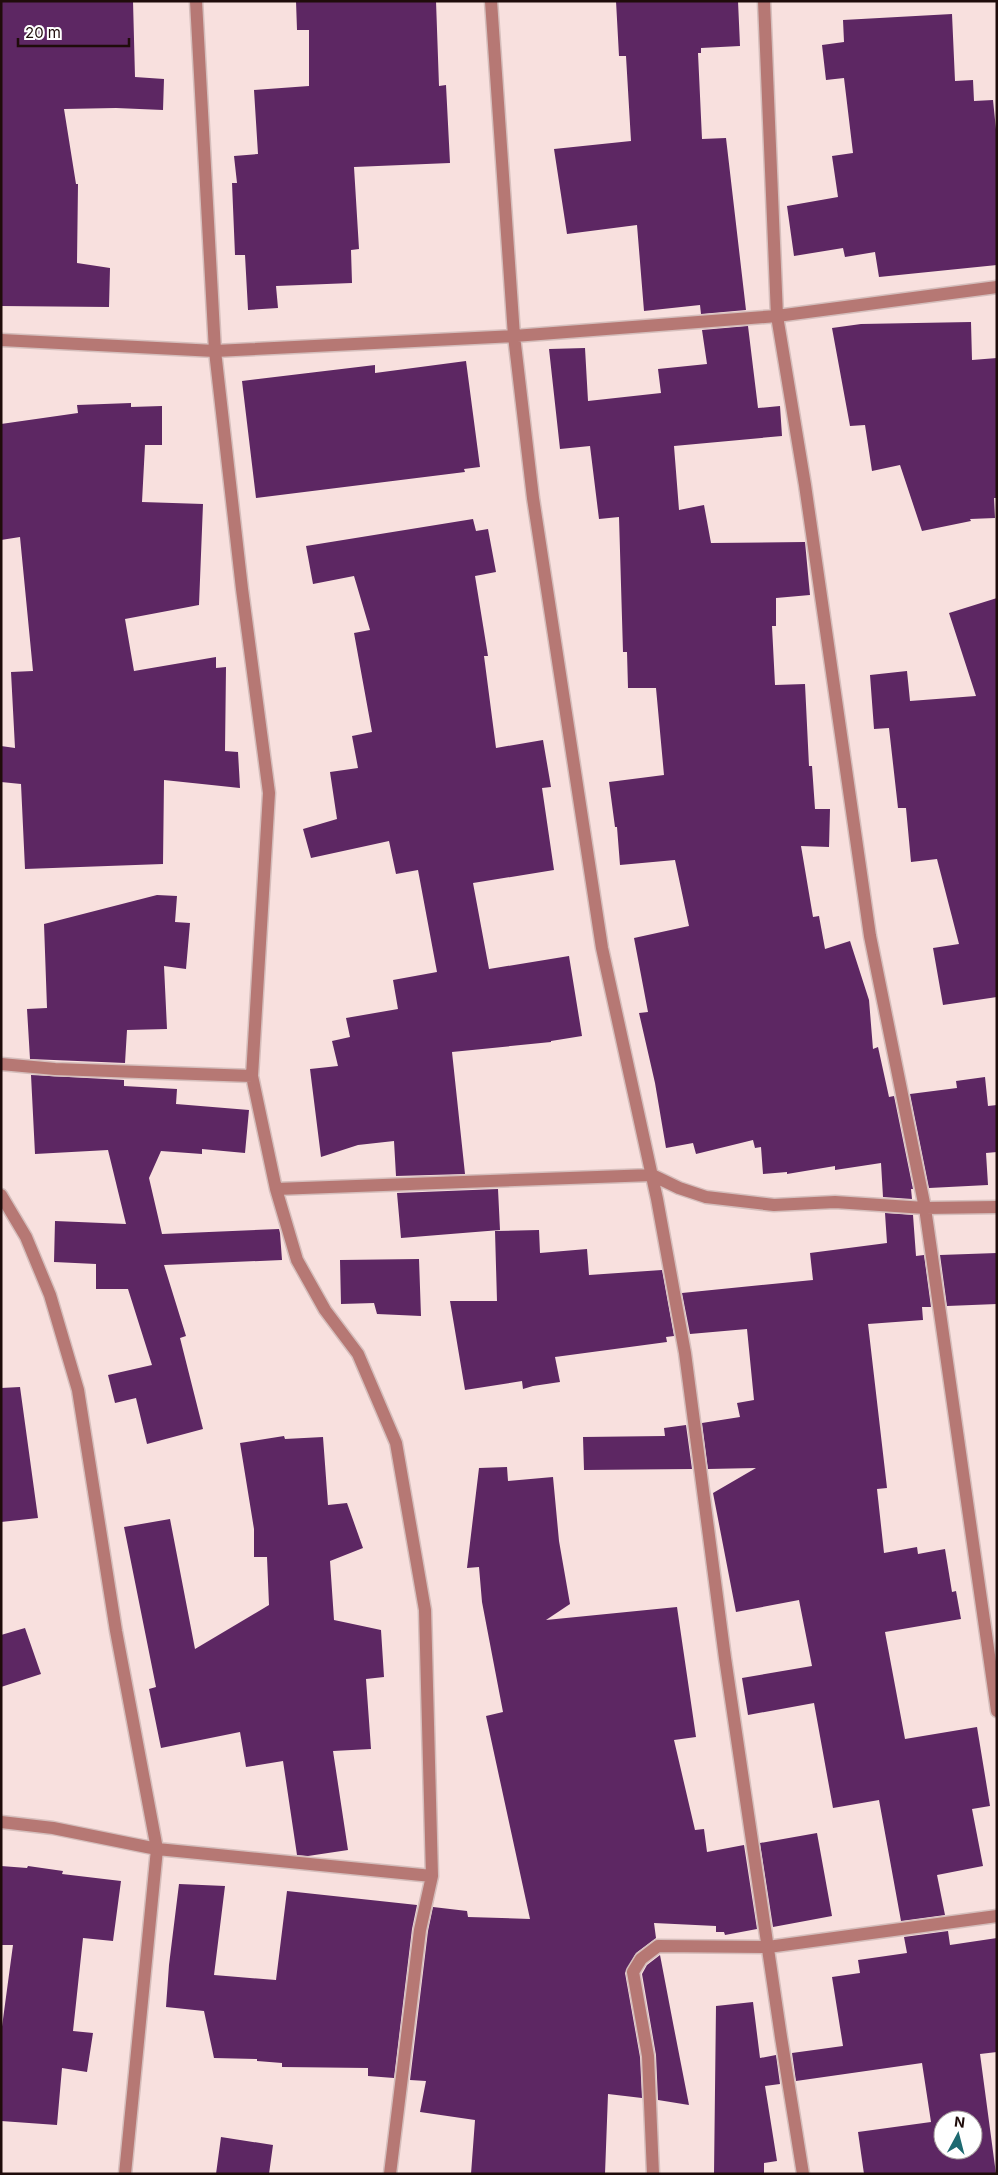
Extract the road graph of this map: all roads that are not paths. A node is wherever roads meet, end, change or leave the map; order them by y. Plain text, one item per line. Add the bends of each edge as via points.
1 (196, 1) edge
2 (491, 1) edge
3 (764, 1) edge
4 (997, 287) edge
5 (778, 316) junction
6 (514, 336) junction
7 (1, 340) edge
8 (215, 351) junction
9 (1, 1064) edge
10 (252, 1076) junction
11 (652, 1175) junction
12 (276, 1189) junction
13 (1, 1195) edge
14 (997, 1207) edge
15 (925, 1208) junction
16 (997, 1711) edge
17 (1, 1822) edge
18 (157, 1849) junction
19 (432, 1876) junction
20 (997, 1916) edge
21 (768, 1947) junction
22 (125, 2174) edge
23 (390, 2174) edge
24 (653, 2174) edge
25 (803, 2174) edge

1 - 8 street
2 - 6 street
3 - 5 street
4 - 5 street
5 - 6 street
5 - 15 street via 806,485 870,936
6 - 8 street
6 - 11 street via 534,498 602,948
7 - 8 street
8 - 10 street via 269,793
9 - 10 street
10 - 12 street
11 - 12 street
11 - 15 street via 706,1198 774,1204 834,1202
11 - 21 street via 685,1353 725,1658
12 - 19 street via 297,1260 325,1310 358,1354 396,1442 425,1610
13 - 18 street via 26,1236 50,1296 78,1390 116,1631
14 - 15 street
15 - 16 street
17 - 18 street via 53,1828
18 - 19 street
18 - 22 street
19 - 23 street via 420,1930
20 - 21 street
21 - 24 street via 658,1946 641,1959 633,1972 648,2056
21 - 25 street

